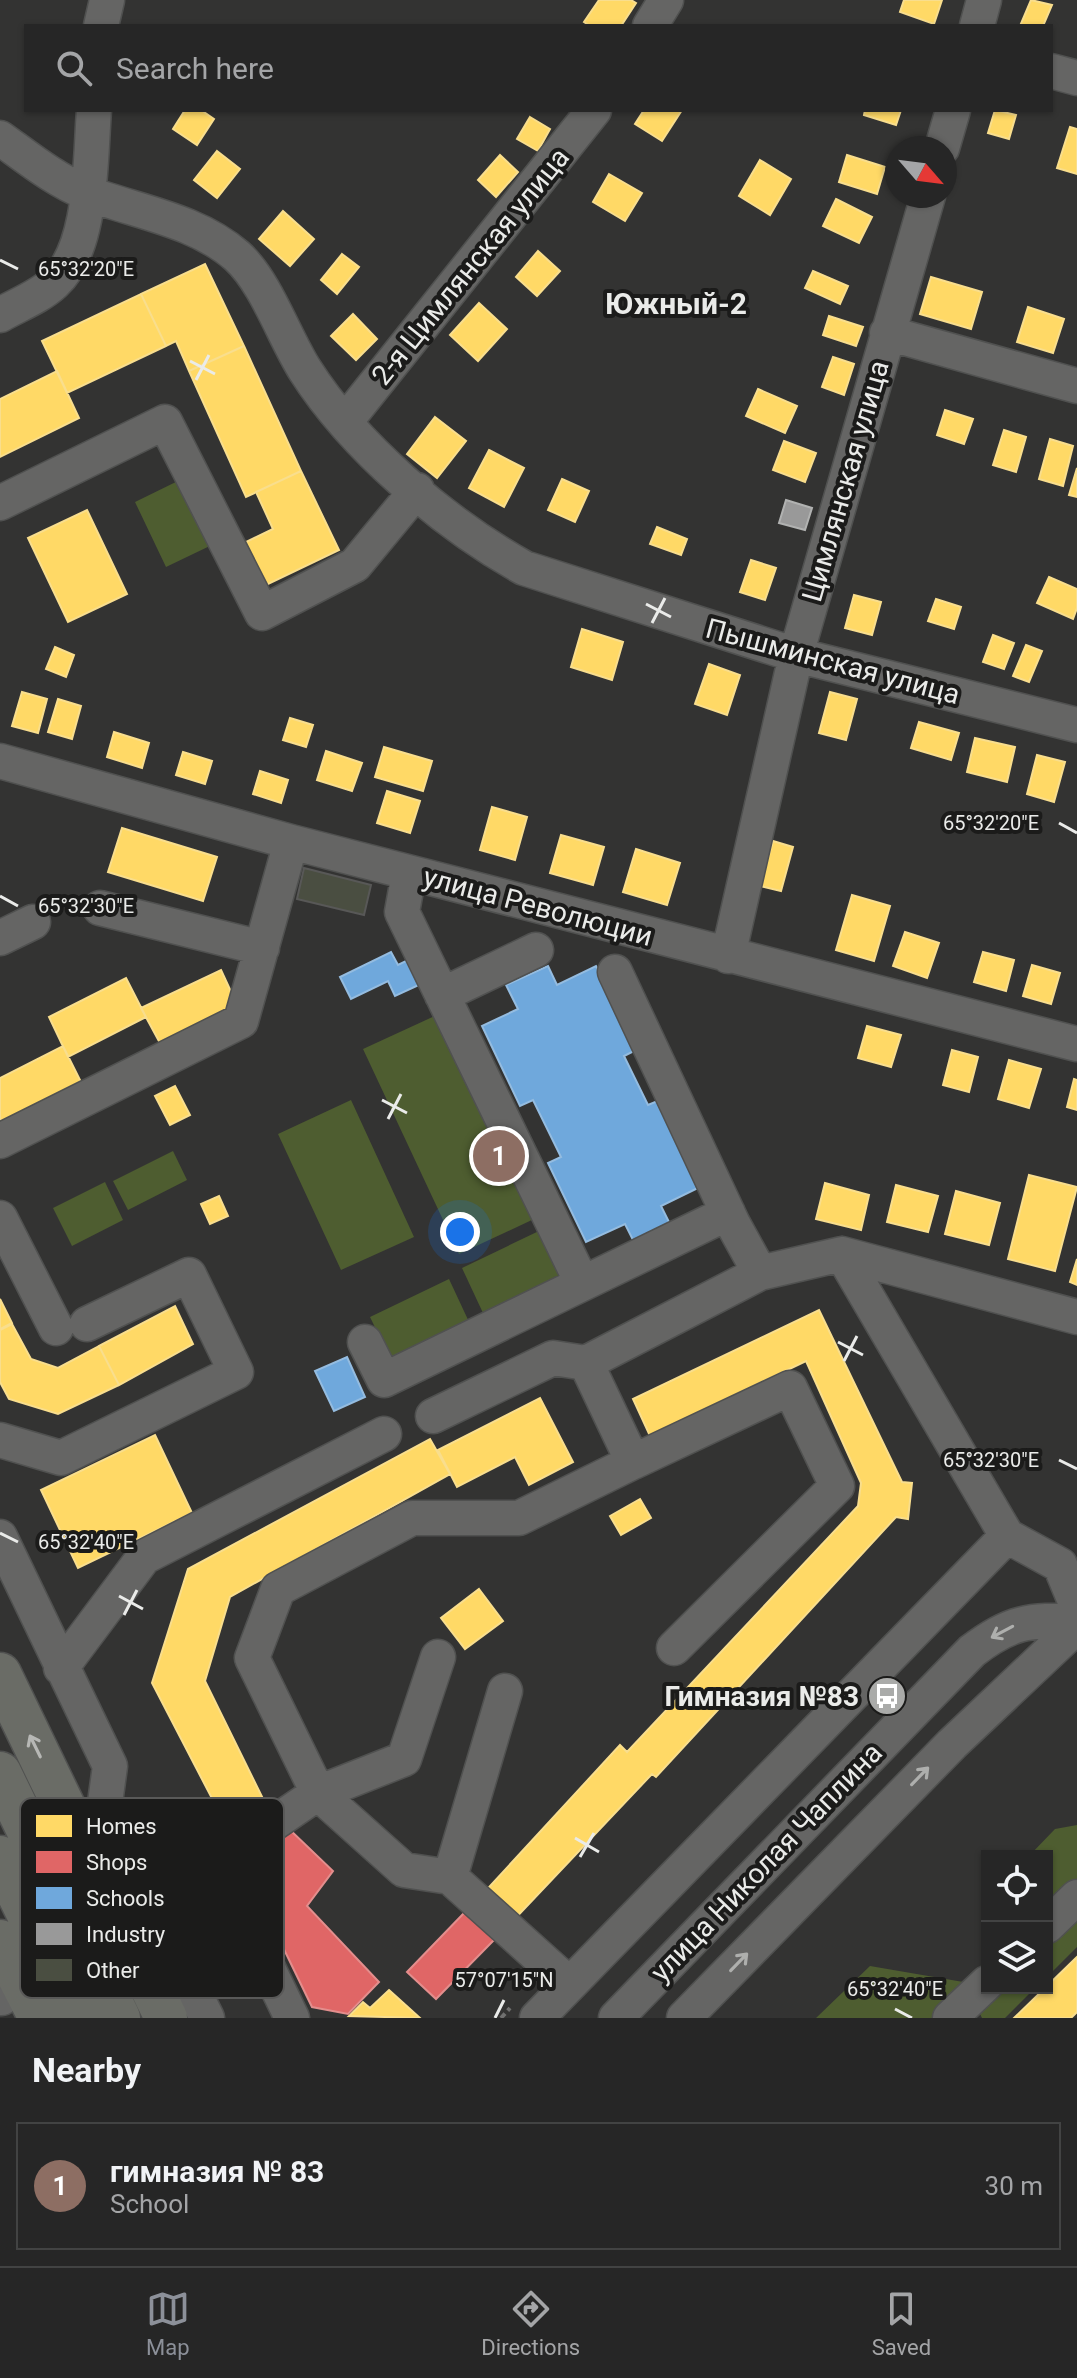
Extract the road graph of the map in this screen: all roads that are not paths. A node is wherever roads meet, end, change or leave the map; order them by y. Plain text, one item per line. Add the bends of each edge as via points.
1 (107, 0) edge
2 (666, 0) edge
3 (984, 0) edge
4 (101, 24) edge
5 (651, 24) edge
6 (978, 24) edge
7 (1053, 72) edge
8 (1077, 78) edge
9 (94, 112) edge
10 (592, 112) edge
11 (952, 112) edge
12 (945, 136) edge
13 (0, 138) edge
14 (88, 193) junction
15 (924, 208) edge
16 (0, 315) edge
17 (887, 333) junction
18 (1077, 386) edge
19 (345, 422) junction
20 (417, 490) junction
21 (0, 503) edge
22 (796, 655) junction
23 (1077, 725) edge
24 (0, 761) edge
25 (291, 842) junction
26 (409, 873) junction
27 (100, 908) dead end
28 (33, 922) dead end
29 (0, 938) edge
30 (262, 948) junction
31 (536, 950) dead end
32 (728, 956) junction
33 (615, 972) dead end
34 (442, 995) junction
35 (1077, 1044) edge
36 (0, 1141) edge
37 (728, 1213) junction
38 (0, 1218) edge
39 (842, 1254) junction
40 (760, 1273) junction
41 (582, 1283) junction
42 (1077, 1317) edge
43 (365, 1342) dead end
44 (586, 1363) junction
45 (433, 1416) dead end
46 (384, 1434) dead end
47 (0, 1440) edge
48 (633, 1462) junction
49 (1007, 1536) junction
50 (0, 1537) edge
51 (1077, 1606) edge
52 (1077, 1624) edge
53 (674, 1648) dead end
54 (438, 1657) dead end
55 (61, 1668) junction
56 (0, 1674) edge
57 (505, 1691) dead end
58 (0, 1773) edge
59 (318, 1793) junction
60 (61, 1797) joint
61 (64, 1798) edge
62 (106, 1798) edge
63 (20, 1814) edge
64 (284, 1816) edge
65 (0, 1857) edge
66 (450, 1877) junction
67 (1077, 1897) edge
68 (20, 1898) edge
69 (1051, 1922) edge
70 (0, 1941) edge
71 (20, 1980) edge
72 (569, 1984) junction
73 (981, 1989) edge
74 (30, 1998) edge
75 (69, 1998) edge
76 (109, 1998) edge
77 (197, 1998) edge
78 (282, 1998) edge
79 (523, 2013) edge
80 (40, 2018) edge
81 (79, 2018) edge
82 (119, 2018) edge
83 (207, 2018) edge
84 (292, 2018) edge
85 (616, 2018) edge
86 (684, 2018) edge
87 (950, 2018) edge

1 - 4 street
2 - 5 street
3 - 6 street
7 - 8 street
9 - 14 street
10 - 19 street, 2-я Цимлянская улица
11 - 12 street
13 - 14 street, Пышминская улица via 57,179
14 - 16 street via 69,266 53,284
14 - 19 street, Пышминская улица via 209,236 239,258 306,371
15 - 17 street, Цимлянская улица
17 - 18 street
17 - 22 street, Цимлянская улица
19 - 20 street, Пышминская улица
20 - 21 street via 355,565 262,613 165,422
20 - 22 street, Пышминская улица via 491,549 524,568
22 - 23 street, Пышминская улица
22 - 32 street, Цимлянская улица
24 - 25 street, улица Революции
25 - 26 street, улица Революции
25 - 30 street
26 - 32 street, улица Революции
26 - 34 street via 402,912
27 - 30 street
28 - 29 street
30 - 36 street via 241,1021
31 - 34 street
32 - 35 street, улица Революции
33 - 37 street
34 - 41 street
37 - 40 street
37 - 41 street
38 - 47 street via 72,1326 189,1275 236,1372 61,1458
39 - 40 street
39 - 42 street
39 - 49 street
40 - 44 street
41 - 43 street via 384,1380
44 - 45 street via 553,1358
44 - 48 street
46 - 55 street via 144,1557
48 - 53 street via 790,1388 837,1486
48 - 59 street via 519,1518 412,1518 278,1589 252,1658
49 - 51 street via 1060,1565
49 - 72 street
50 - 55 street
52 -> 85 street, улица Николая Чаплина via 1027,1620 972,1651
86 -> 52 street, улица Николая Чаплина
54 - 59 street via 404,1759
55 - 62 street via 110,1766
60 -> 56 main road
57 - 66 street
58 - 63 main road
59 - 64 street
59 - 66 street via 404,1870
60 - 61 street
65 - 68 main road
66 - 72 street
67 - 69 street
70 - 71 main road
72 - 79 street
73 - 87 street
74 - 80 main road
75 - 81 main road
76 - 82 main road
77 - 83 street
78 - 84 street

